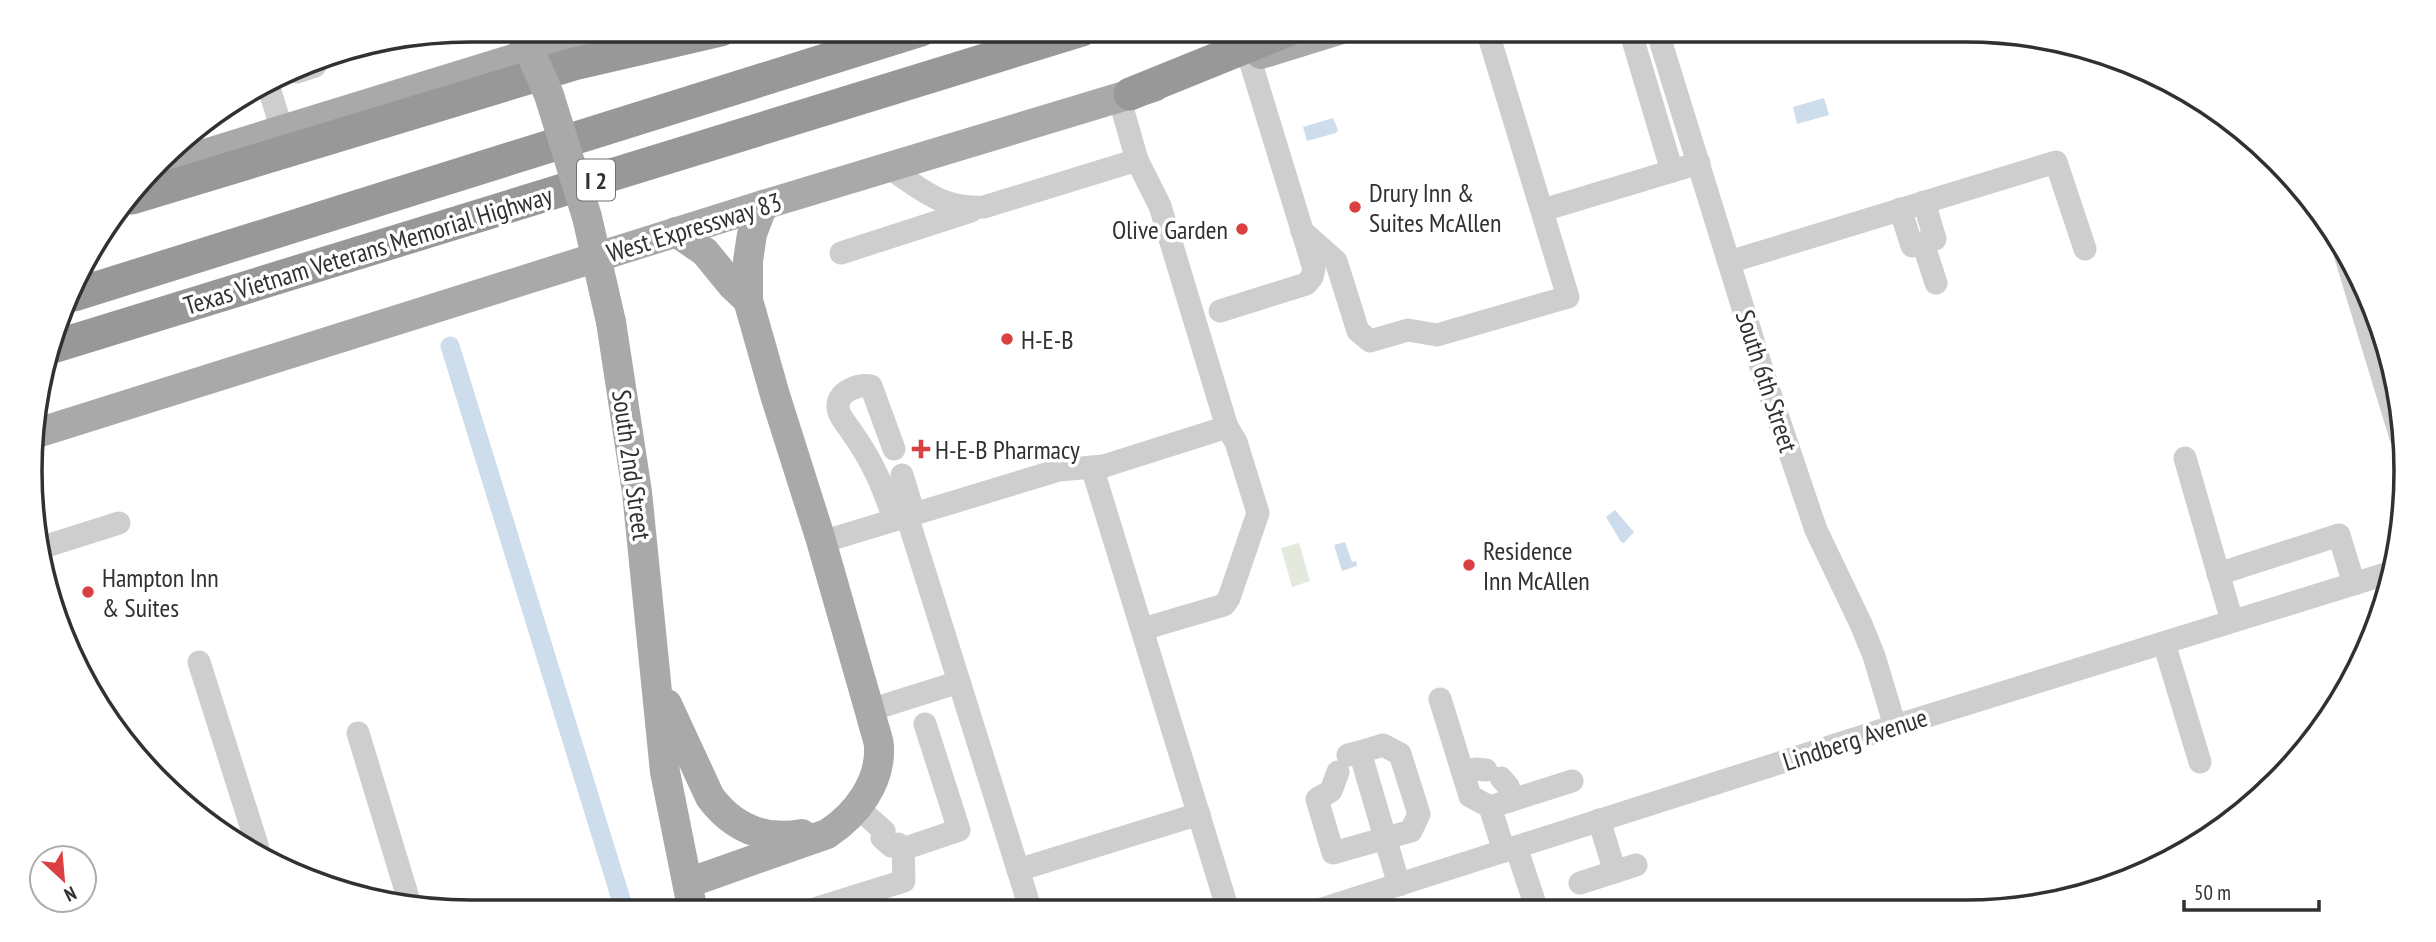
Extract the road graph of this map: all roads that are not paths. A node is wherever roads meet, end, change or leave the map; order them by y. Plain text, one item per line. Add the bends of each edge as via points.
1 (526, 42) edge
2 (588, 42) edge
3 (596, 42) edge
4 (883, 42) edge
5 (1043, 42) edge
6 (1258, 42) edge
7 (1299, 42) edge
8 (1491, 42) edge
9 (1634, 42) edge
10 (1661, 42) edge
11 (1249, 57) junction
12 (270, 92) edge
13 (1124, 96) junction
14 (282, 130) junction
15 (1137, 160) junction
16 (1699, 163) junction
17 (172, 164) edge
18 (888, 167) junction
19 (1672, 171) junction
20 (143, 195) edge
21 (1924, 202) junction
22 (763, 205) junction
23 (984, 207) junction
24 (1900, 209) junction
25 (1543, 211) junction
26 (1302, 231) junction
27 (676, 232) junction
28 (1923, 243) junction
29 (2085, 249) dead end
30 (841, 253) dead end
31 (1729, 262) junction
32 (1936, 283) dead end
33 (81, 293) edge
34 (748, 300) junction
35 (2362, 309) edge
36 (1220, 311) dead end
37 (62, 344) edge
38 (2386, 390) edge
39 (1227, 428) junction
40 (44, 431) edge
41 (894, 449) dead end
42 (2185, 458) dead end
43 (1092, 467) junction
44 (902, 475) dead end
45 (905, 516) junction
46 (120, 523) dead end
47 (822, 542) junction
48 (48, 543) edge
49 (2218, 574) junction
50 (2381, 576) edge
51 (2354, 584) junction
52 (2232, 621) junction
53 (1143, 629) junction
54 (2164, 643) junction
55 (198, 662) dead end
56 (960, 682) junction
57 (657, 683) junction
58 (1440, 699) dead end
59 (873, 721) junction
60 (925, 724) dead end
61 (1895, 726) junction
62 (358, 733) dead end
63 (1348, 760) junction
64 (2200, 762) dead end
65 (1483, 774) junction
66 (1572, 781) dead end
67 (1501, 804) junction
68 (858, 807) junction
69 (1199, 814) junction
70 (1599, 820) junction
71 (1386, 838) junction
72 (895, 841) junction
73 (256, 843) edge
74 (1510, 849) junction
75 (1018, 870) junction
76 (688, 883) junction
77 (1580, 883) dead end
78 (1399, 884) junction
79 (407, 895) edge
80 (691, 900) edge
81 (843, 900) edge
82 (1028, 900) edge
83 (1225, 900) edge
84 (1350, 900) edge
85 (1533, 900) edge

1 - 57 main road, South 2nd Street, bridge via 549,95 587,217 611,322 638,492
2 - 14 main road
3 - 20 highway via 499,85
4 - 33 highway, Texas Vietnam Veterans Memorial Highway / I 2
5 - 37 highway, Texas Vietnam Veterans Memorial Highway / I 2
6 - 13 highway
7 - 11 main road, West Expressway 83
8 - 25 street
9 - 19 street
10 - 16 street, South 6th Street
11 - 13 main road, West Expressway 83
11 - 26 street
12 - 14 street
13 - 15 street
13 - 18 main road, West Expressway 83
14 - 17 main road
15 - 23 street
15 - 39 street via 1160,206
16 - 19 street
16 - 31 street, South 6th Street
18 - 22 main road, West Expressway 83
18 - 23 street via 950,205
19 - 25 street
21 - 24 street
21 - 28 street via 1935,239
21 - 29 street via 2056,162
22 - 27 main road, West Expressway 83
22 - 34 main road via 752,234
23 - 30 street
24 - 28 street via 1912,246
24 - 31 street
25 - 26 street via 1568,297 1437,335 1408,330 1370,341 1358,331 1336,261
26 - 36 street via 1314,270 1306,284
27 - 34 main road via 705,252
27 - 40 main road, West Expressway 83
28 - 32 street
31 - 61 street, South 6th Street via 1816,530 1874,656
34 - 47 main road
35 - 38 street
39 - 43 street
39 - 53 street via 1236,442 1258,513 1229,598 1216,608
41 - 45 street via 871,386 850,390 840,399 842,418
42 - 49 street
43 - 45 street via 1059,470
43 - 53 street
44 - 45 street
45 - 47 street
45 - 56 street
46 - 48 street
47 - 59 main road
49 - 51 street via 2339,535
49 - 52 street
50 - 51 street, Lindberg Avenue
51 - 52 street, Lindberg Avenue
52 - 54 street, Lindberg Avenue
53 - 69 street
54 - 61 street, Lindberg Avenue
54 - 64 street
55 - 73 street
56 - 59 street
56 - 75 street
57 - 59 main road via 710,797 730,820 773,836 814,830 847,806 863,775
57 - 76 main road, South 2nd Street via 665,772
58 - 65 street
59 - 68 main road via 878,764
60 - 72 street via 959,830
61 - 70 street, Lindberg Avenue
62 - 79 street
63 - 71 street
63 - 71 street via 1331,791 1317,799 1333,853
63 - 71 street via 1383,745 1400,754 1419,814 1411,831
65 - 67 street via 1508,786
65 - 67 street via 1470,796
66 - 67 street
67 - 74 street
68 - 72 street
68 - 76 main road via 840,825 811,840
69 - 75 street
69 - 83 street
70 - 74 street, Lindberg Avenue
70 - 77 street via 1626,868
71 - 78 street
72 - 81 street via 904,881
74 - 78 street, Lindberg Avenue
74 - 85 street
75 - 82 street
76 - 80 main road, South 2nd Street
78 - 84 street, Lindberg Avenue

